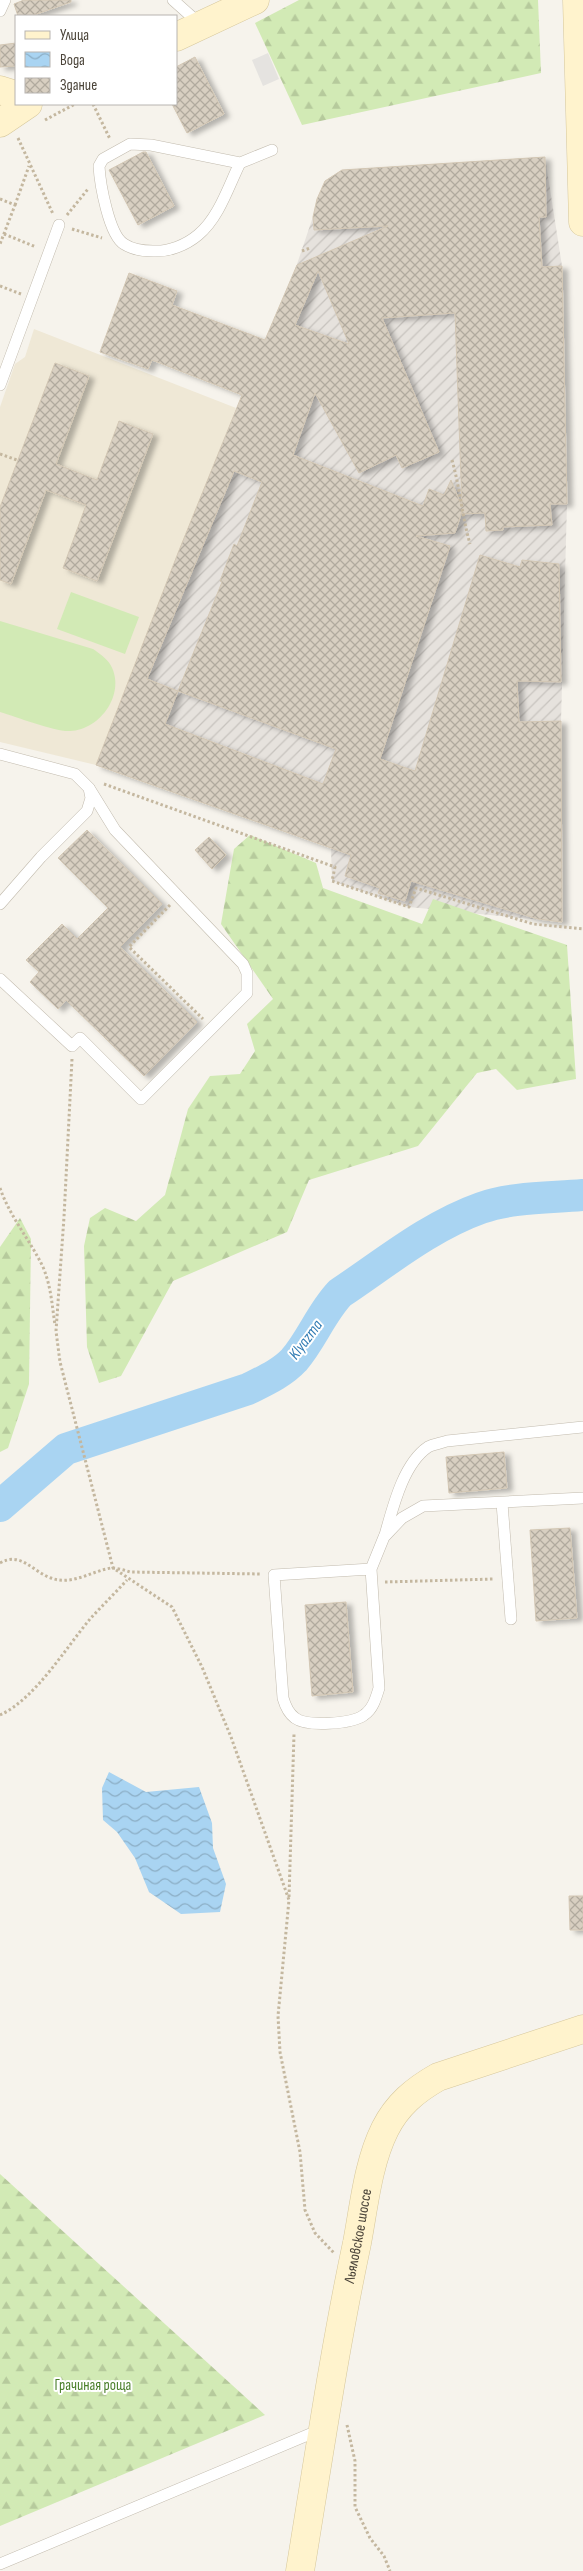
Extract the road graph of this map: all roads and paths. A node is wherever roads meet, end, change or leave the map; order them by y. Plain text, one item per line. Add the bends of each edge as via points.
1 (5, 0) edge
2 (173, 0) edge
3 (254, 0) edge
4 (577, 0) edge
5 (0, 10) edge
6 (201, 26) junction
7 (178, 36) edge
8 (0, 90) edge
9 (15, 95) edge
10 (27, 105) edge
11 (93, 105) edge
12 (8, 129) edge
13 (272, 150) dead end
14 (116, 151) junction
15 (240, 163) junction
16 (29, 166) junction
17 (100, 175) junction
18 (0, 199) edge
19 (15, 205) junction
20 (583, 222) edge
21 (59, 225) junction
22 (4, 234) junction
23 (0, 244) edge
24 (122, 244) junction
25 (310, 248) dead end
26 (302, 251) dead end
27 (49, 252) junction
28 (0, 286) edge
29 (32, 298) junction
30 (0, 385) edge
31 (0, 454) edge
32 (17, 460) dead end
33 (452, 460) dead end
34 (470, 544) dead end
35 (0, 754) edge
36 (75, 774) junction
37 (89, 788) junction
38 (179, 897) junction
39 (0, 904) edge
40 (583, 929) edge
41 (0, 979) edge
42 (212, 1028) junction
43 (72, 1046) junction
44 (0, 1188) edge
45 (56, 1331) junction
46 (583, 1427) edge
47 (583, 1498) edge
48 (502, 1503) junction
49 (384, 1537) junction
50 (0, 1564) edge
51 (113, 1568) junction
52 (371, 1569) junction
53 (274, 1575) junction
54 (508, 1579) junction
55 (127, 1580) junction
56 (372, 1583) junction
57 (511, 1619) dead end
58 (0, 1714) edge
59 (294, 1718) junction
60 (289, 1900) junction
61 (583, 2029) edge
62 (351, 2270) junction
63 (335, 2426) junction
64 (12, 2559) junction
65 (0, 2564) edge
66 (9, 2571) edge
67 (300, 2571) edge
68 (390, 2571) edge

1 - 5 lane
2 - 6 lane
3 - 6 street
4 - 20 street
6 - 7 street
8 - 9 street
10 - 12 street
11 - 14 path
12 - 16 path
13 - 15 lane
14 - 15 lane via 130,144 151,145
14 - 17 lane via 103,159 99,166
15 - 24 lane via 200,234 179,247 157,252 138,251
16 - 19 path
16 - 21 path
17 - 21 path
17 - 24 lane via 113,231
18 - 19 path
19 - 22 path
21 - 24 path
21 - 27 lane
22 - 23 path
22 - 27 path
25 - 26 path
27 - 29 lane
28 - 29 path
29 - 30 lane
31 - 32 path
33 - 34 path
35 - 36 lane
36 - 37 lane
36 - 40 path via 335,867 332,881 410,908 416,888 533,924
37 - 38 lane via 115,830
37 - 39 lane via 91,798 87,810
38 - 42 lane via 243,964 247,973 247,993
38 - 42 path via 129,947
41 - 43 lane
42 - 43 lane via 141,1099 80,1038
43 - 45 path
44 - 45 path via 12,1216 42,1266 49,1284
45 - 51 path via 60,1362
46 - 49 lane via 447,1441 428,1447 398,1489
47 - 48 lane
48 - 49 lane via 424,1506 402,1518
48 - 54 lane
49 - 52 lane
50 - 51 path via 8,1559 24,1561 52,1579 78,1579
51 - 53 path via 130,1572
51 - 55 path
52 - 53 lane
52 - 56 lane
53 - 59 lane via 283,1698
54 - 56 path
54 - 57 lane
55 - 58 path via 32,1690
55 - 60 path via 172,1607 202,1666 250,1786
56 - 59 lane via 379,1688 373,1705 364,1716 349,1721 315,1724
59 - 60 path
60 - 62 path via 278,2016 280,2052 300,2152 305,2210 315,2233
61 - 62 street, Льяловское шоссе via 438,2077 418,2088 404,2101 388,2122 378,2149
62 - 63 street, Льяловское шоссе
63 - 64 lane
63 - 67 street, Льяловское шоссе
63 - 68 path via 356,2461 355,2507
64 - 65 lane
64 - 66 lane

